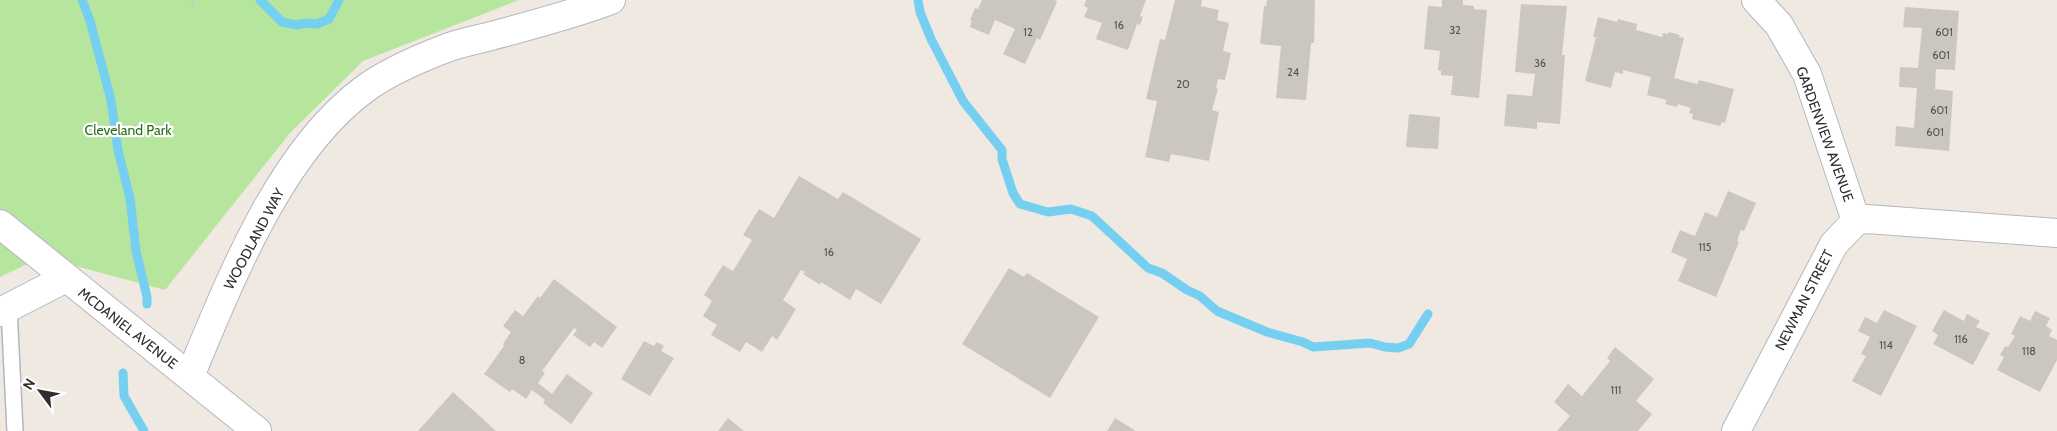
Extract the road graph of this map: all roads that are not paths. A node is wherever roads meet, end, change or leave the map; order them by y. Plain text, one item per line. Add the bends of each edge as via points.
1 (611, 0) edge
2 (1756, 0) edge
3 (1856, 222) junction
4 (0, 224) edge
5 (2057, 233) edge
6 (66, 278) junction
7 (4, 310) edge
8 (190, 376) junction
9 (251, 429) edge
10 (15, 431) edge
11 (1736, 431) edge

1 - 8 street, WOODLAND WAY via 582,11 445,48 366,88 333,116 296,161 263,215
2 - 3 street, GARDENVIEW AVENUE via 1780,25 1807,74
3 - 5 street via 1867,219
3 - 11 street, NEWMAN STREET via 1834,244
4 - 6 street, MCDANIEL AVENUE
6 - 7 street
6 - 8 street, MCDANIEL AVENUE
7 - 10 lane
8 - 9 street, MCDANIEL AVENUE

